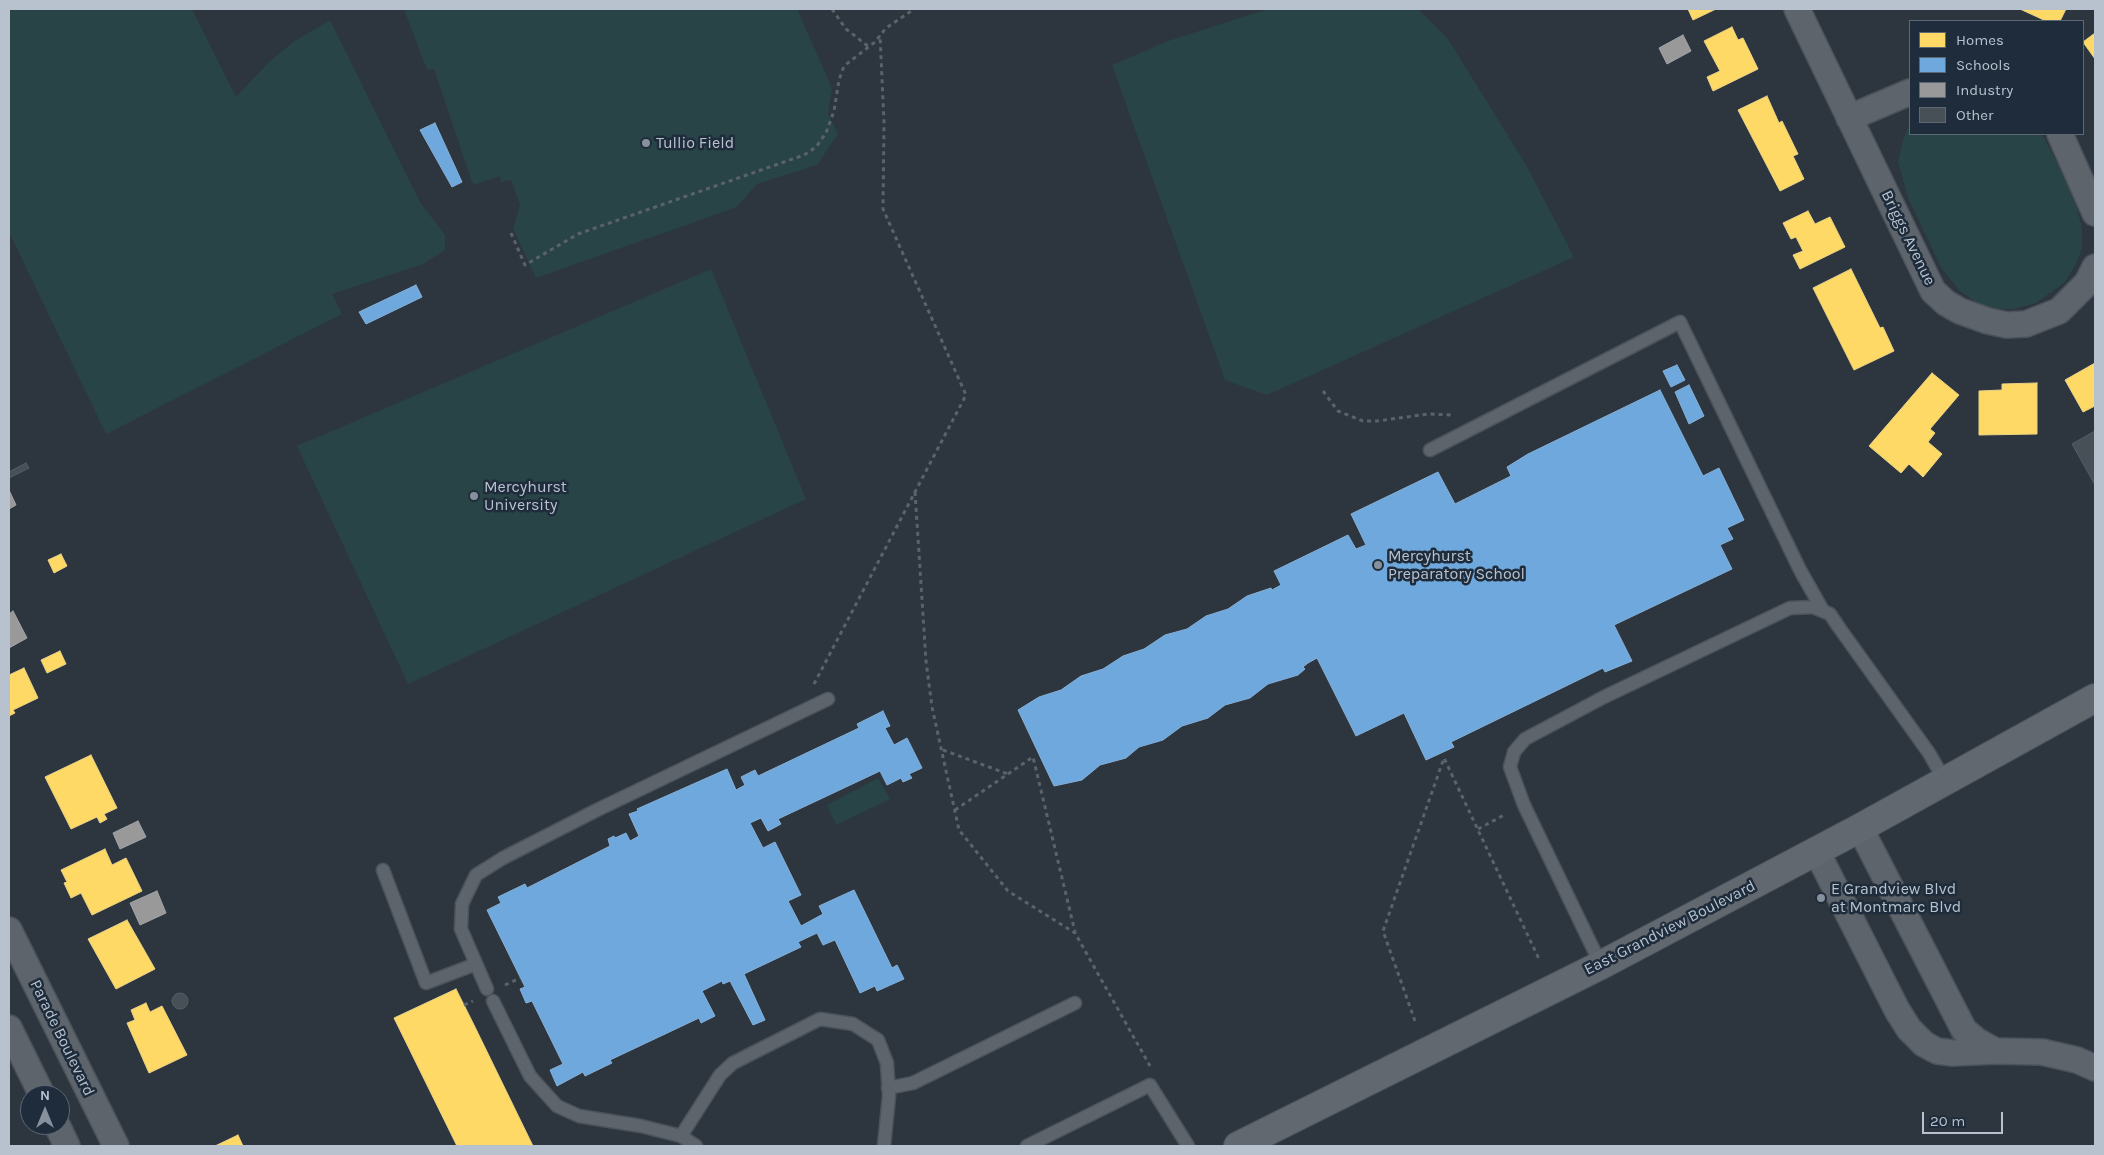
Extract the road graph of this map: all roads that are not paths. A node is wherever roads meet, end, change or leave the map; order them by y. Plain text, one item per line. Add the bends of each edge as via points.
1 (1797, 9) edge
2 (1909, 92) edge
3 (1849, 118) junction
4 (2060, 135) edge
5 (2095, 213) edge
6 (2095, 266) edge
7 (1430, 450) dead end
8 (1822, 609) junction
9 (2095, 698) edge
10 (828, 699) dead end
11 (1945, 781) junction
12 (1860, 828) junction
13 (1817, 852) junction
14 (384, 870) dead end
15 (9, 930) edge
16 (476, 964) junction
17 (1601, 965) junction
18 (1075, 1003) dead end
19 (9, 1028) edge
20 (1996, 1051) junction
21 (2095, 1068) edge
22 (37, 1085) edge
23 (888, 1088) junction
24 (681, 1136) junction
25 (116, 1146) edge
26 (696, 1146) edge
27 (884, 1146) edge
28 (1027, 1146) edge
29 (1188, 1146) edge
30 (1238, 1146) edge

1 - 3 street, Briggs Avenue
2 - 3 street
3 - 6 street, Briggs Avenue via 1933,291 1946,303 1988,321 2026,324 2059,311 2087,284
4 - 5 street
7 - 8 lane via 1680,322
8 - 11 lane via 1830,614 1929,753
8 - 17 lane via 1790,608 1604,696 1525,739 1514,752 1510,767 1524,805
9 - 11 street, East Grandview Boulevard
10 - 16 lane via 588,815 476,875 462,904 462,929
11 - 12 street, East Grandview Boulevard
12 - 13 street, East Grandview Boulevard
12 - 20 street via 1964,1030
13 - 17 street, East Grandview Boulevard
13 - 20 street via 1909,1029 1924,1044 1937,1051
14 - 16 lane via 426,983
15 - 25 street, Parade Boulevard
16 - 24 lane via 530,1076 557,1106 579,1116
17 - 30 street, East Grandview Boulevard
18 - 23 lane via 913,1083
19 - 22 street
20 - 21 street via 2042,1052 2078,1060
23 - 24 lane via 887,1063 878,1040 853,1024 820,1019 733,1063 720,1075
23 - 27 lane
24 - 26 lane
28 - 29 lane via 1150,1085

